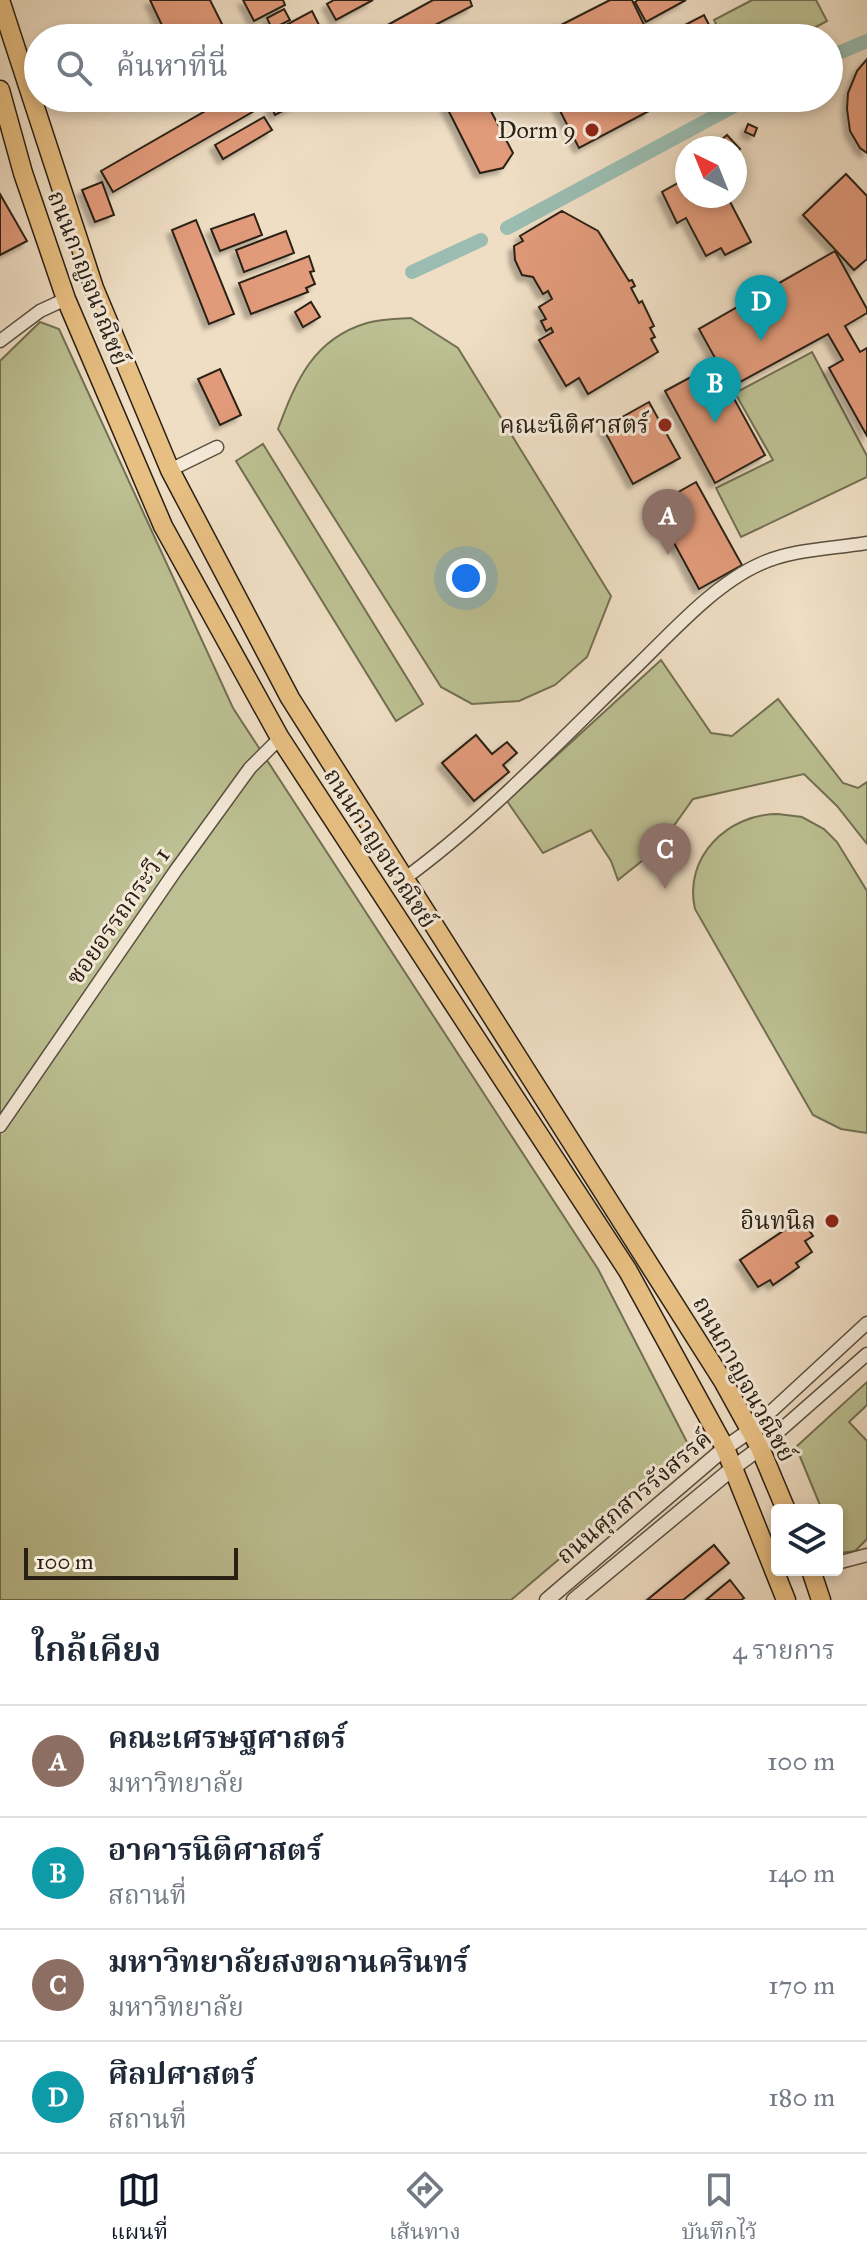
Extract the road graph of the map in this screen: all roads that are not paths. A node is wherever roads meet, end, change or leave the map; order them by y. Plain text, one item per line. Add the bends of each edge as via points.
1 (0, 0) edge
2 (4, 26) edge
3 (24, 84) edge
4 (0, 90) edge
5 (34, 112) edge
6 (66, 299) junction
7 (0, 341) edge
8 (217, 447) dead end
9 (170, 470) junction
10 (867, 543) edge
11 (841, 548) junction
12 (867, 554) edge
13 (280, 738) junction
14 (404, 879) junction
15 (382, 895) junction
16 (0, 1126) edge
17 (867, 1323) edge
18 (867, 1354) edge
19 (751, 1430) junction
20 (725, 1448) junction
21 (760, 1448) junction
22 (733, 1468) junction
23 (783, 1504) edge
24 (867, 1555) edge
25 (843, 1561) edge
26 (813, 1576) edge
27 (547, 1600) edge
28 (574, 1600) edge
29 (786, 1600) edge
30 (821, 1600) edge

1 - 2 main road, ถนนกาญจนวณิชย์
2 - 3 main road, ถนนกาญจนวณิชย์
4 - 6 main road, ถนนกาญจนวณิชย์
5 - 9 main road, ถนนกาญจนวณิชย์ via 94,288
6 - 7 street
6 - 13 main road, ถนนกาญจนวณิชย์ via 163,526
8 - 9 street
9 - 14 main road, ถนนกาญจนวณิชย์ via 290,698
10 - 11 street
11 - 12 street
11 - 14 street via 787,555 730,581 466,830
13 - 15 main road, ถนนกาญจนวณิชย์
13 - 16 street, ซอยอรรถกระวี 1 via 250,768
14 - 15 main road
14 - 19 main road, ถนนกาญจนวณิชย์
15 - 20 main road, ถนนกาญจนวณิชย์ via 628,1271
17 - 19 street
18 - 21 street
19 - 20 street, ถนนศุภสารรังสรรค์
19 - 21 main road, ถนนกาญจนวณิชย์
20 - 22 main road, ถนนกาญจนวณิชย์
20 - 27 street, ถนนศุภสารรังสรรค์
21 - 22 street, ถนนศุภสารรังสรรค์
21 - 23 main road, ถนนกาญจนวณิชย์
22 - 28 street, ถนนศุภสารรังสรรค์
22 - 29 main road, ถนนกาญจนวณิชย์
24 - 25 street
26 - 30 main road

